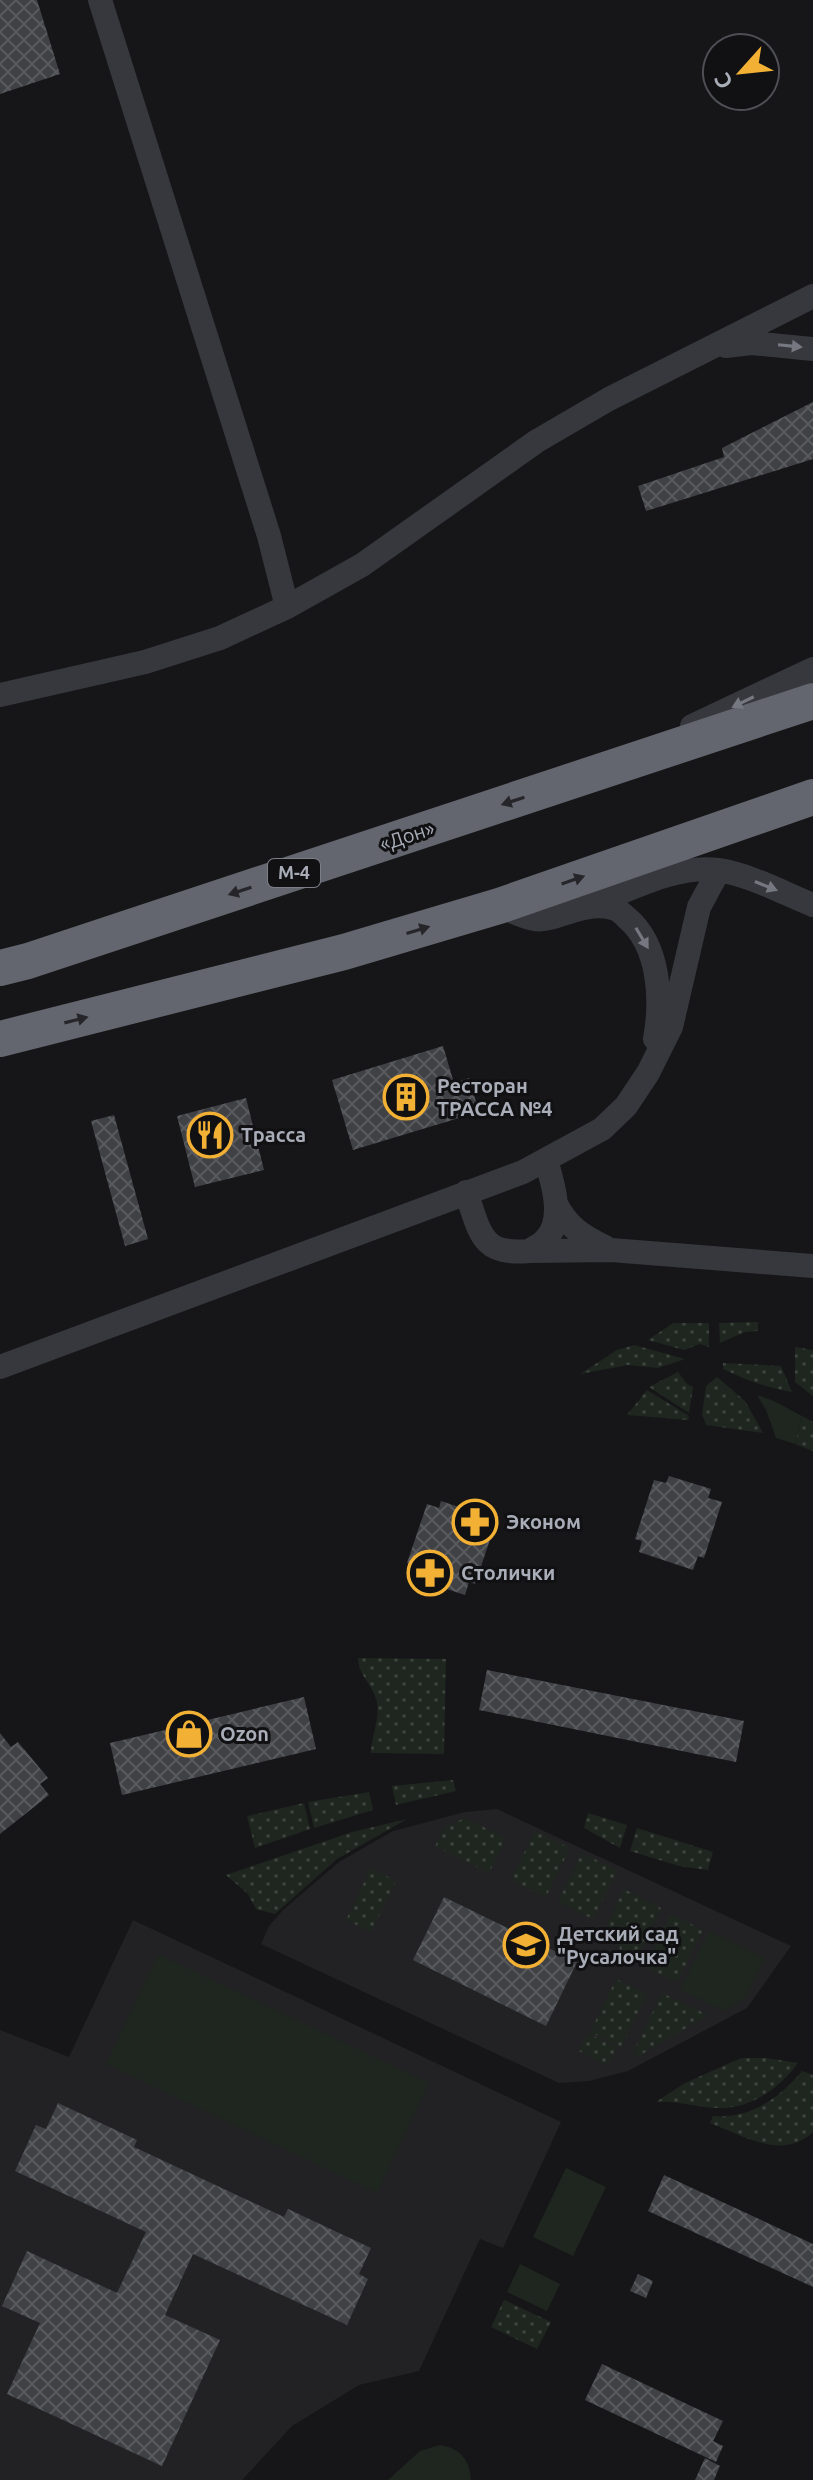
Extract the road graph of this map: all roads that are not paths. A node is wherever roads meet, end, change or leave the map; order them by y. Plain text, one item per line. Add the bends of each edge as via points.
1 (100, 0) edge
2 (813, 296) edge
3 (711, 348) junction
4 (813, 349) edge
5 (287, 607) junction
6 (813, 669) edge
7 (0, 695) edge
8 (813, 701) edge
9 (587, 777) junction
10 (813, 797) edge
11 (719, 870) junction
12 (813, 905) edge
13 (499, 906) junction
14 (586, 906) junction
15 (0, 968) edge
16 (0, 1039) edge
17 (648, 1073) junction
18 (546, 1160) junction
19 (466, 1192) junction
20 (556, 1204) junction
21 (611, 1250) junction
22 (529, 1251) junction
23 (813, 1266) edge
24 (0, 1367) edge

1 - 5 street
2 - 3 street
3 -> 4 street via 751,343
3 - 5 street via 537,441 362,565
5 - 7 street via 220,638 145,662
6 -> 9 street
8 - 9 highway, «Дон» / М-4
9 -> 15 highway, «Дон» / М-4
13 -> 10 highway
11 -> 12 street
11 - 14 street via 671,875
11 - 17 street via 699,907 671,1027
13 - 14 street via 536,920
16 -> 13 highway via 344,952
14 -> 17 street via 615,908 634,924 649,948 658,987 658,1021
17 - 18 street via 602,1129
18 - 19 street
18 - 20 street
19 - 22 street via 490,1246 508,1253
19 - 24 street
20 - 21 street via 579,1234
20 - 22 street via 546,1240
21 - 22 street
21 - 23 street

